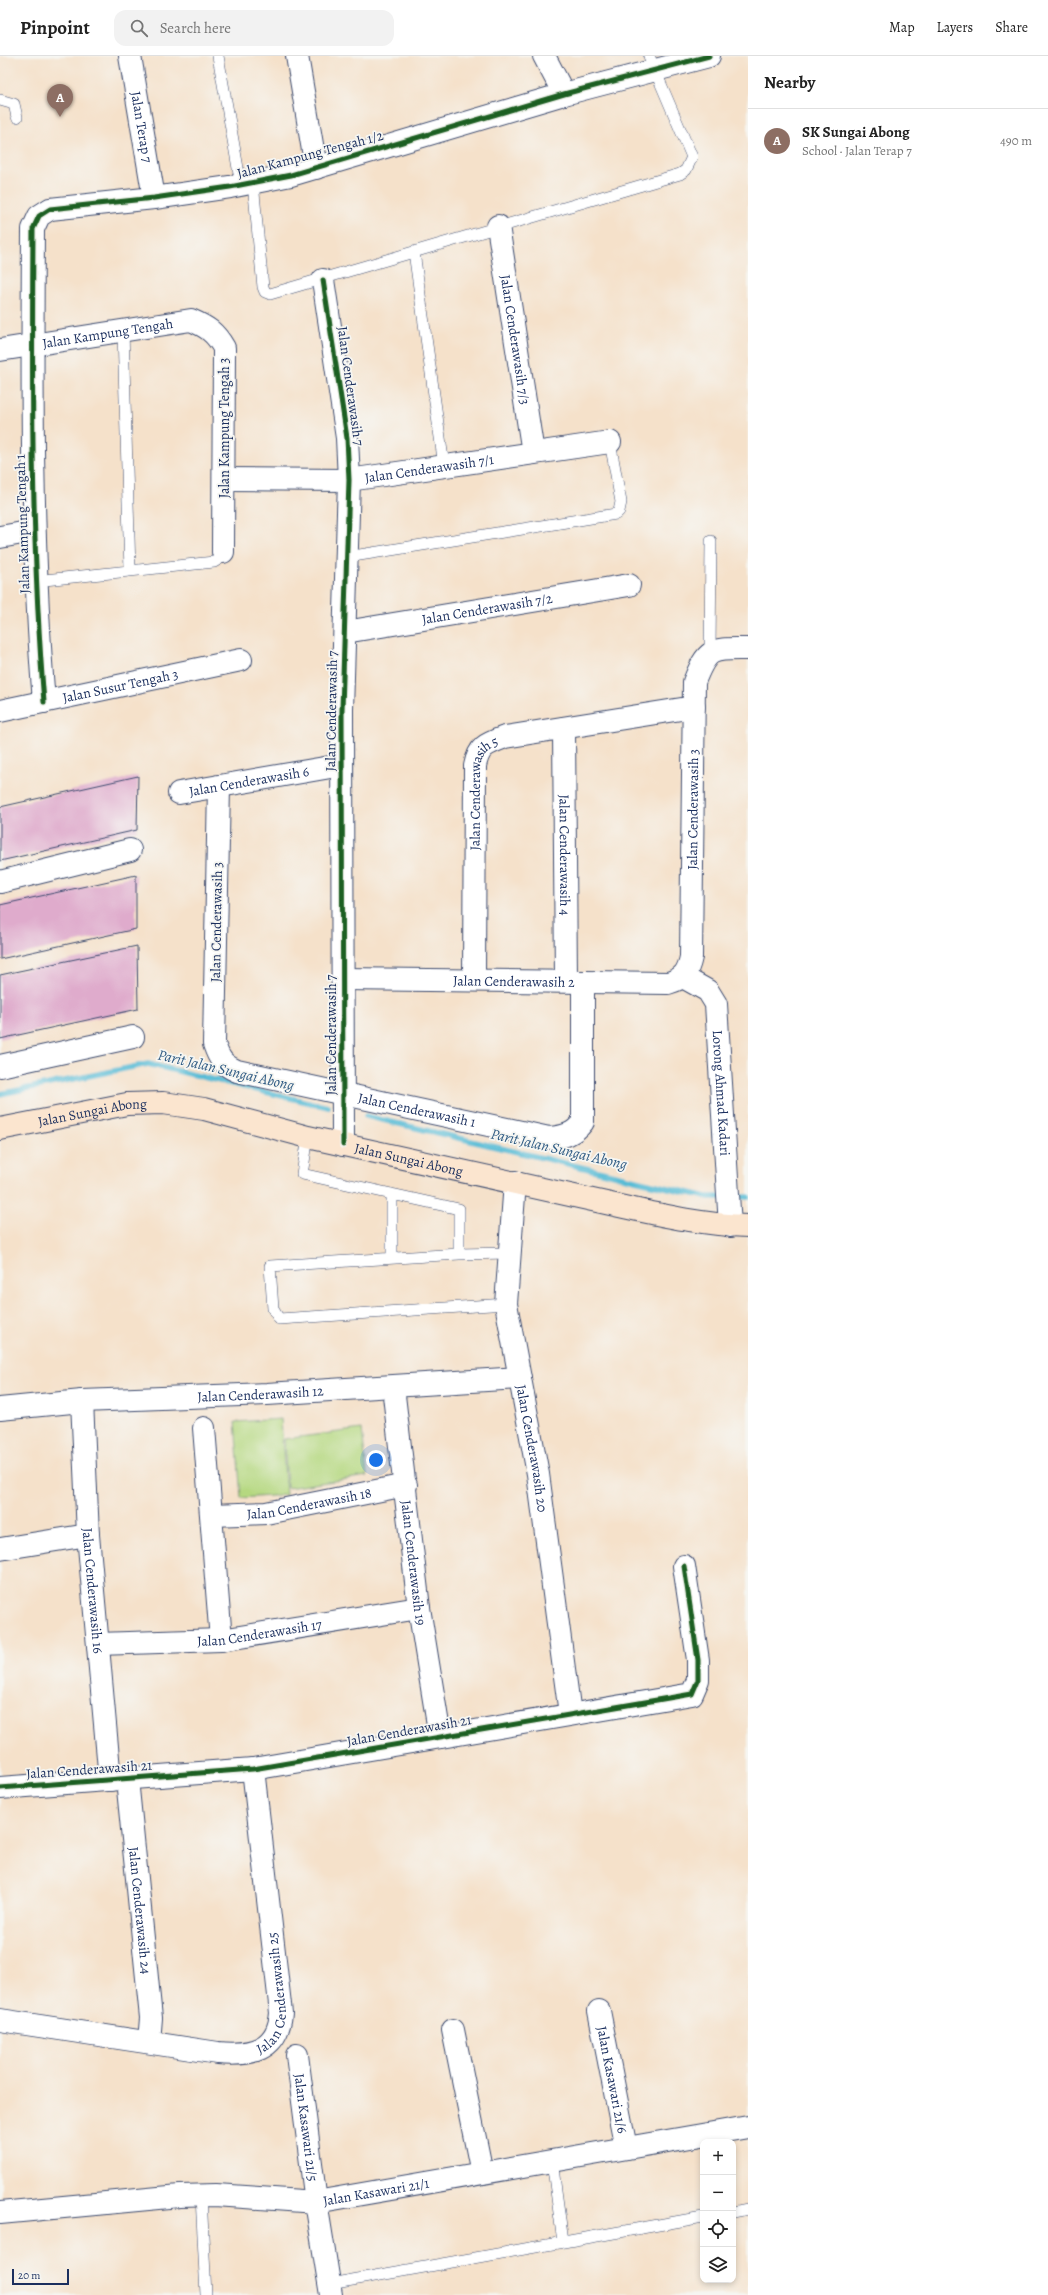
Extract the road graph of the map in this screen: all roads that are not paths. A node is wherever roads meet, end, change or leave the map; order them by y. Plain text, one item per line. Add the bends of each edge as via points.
1 (130, 56) edge
2 (218, 56) edge
3 (297, 56) edge
4 (544, 56) edge
5 (709, 56) edge
6 (653, 63) edge
7 (564, 94) junction
8 (0, 100) edge
9 (17, 118) dead end
10 (316, 168) junction
11 (247, 184) junction
12 (154, 198) junction
13 (498, 226) junction
14 (414, 252) junction
15 (323, 280) junction
16 (192, 320) joint
17 (123, 331) junction
18 (32, 345) junction
19 (0, 350) edge
20 (610, 442) joint
21 (533, 453) junction
22 (444, 466) junction
23 (224, 479) junction
24 (349, 480) junction
25 (34, 531) junction
26 (0, 536) edge
27 (711, 541) dead end
28 (223, 552) joint
29 (347, 557) junction
30 (130, 571) junction
31 (35, 581) junction
32 (629, 585) dead end
33 (345, 632) junction
34 (748, 648) edge
35 (714, 651) junction
36 (241, 660) dead end
37 (44, 702) junction
38 (694, 707) junction
39 (0, 711) edge
40 (564, 728) junction
41 (342, 765) junction
42 (218, 786) junction
43 (179, 793) dead end
44 (130, 850) dead end
45 (0, 882) edge
46 (683, 977) junction
47 (342, 979) junction
48 (474, 980) junction
49 (575, 981) junction
50 (133, 1037) dead end
51 (0, 1066) edge
52 (343, 1092) junction
53 (0, 1129) edge
54 (308, 1137) junction
55 (343, 1145) junction
56 (515, 1182) junction
57 (392, 1194) junction
58 (739, 1226) edge
59 (459, 1254) junction
60 (509, 1254) junction
61 (392, 1258) junction
62 (506, 1304) junction
63 (520, 1378) junction
64 (393, 1387) junction
65 (82, 1401) junction
66 (0, 1409) edge
67 (204, 1428) dead end
68 (406, 1485) junction
69 (212, 1515) junction
70 (88, 1535) junction
71 (0, 1549) edge
72 (684, 1566) dead end
73 (419, 1608) junction
74 (221, 1640) junction
75 (98, 1644) junction
76 (570, 1714) junction
77 (440, 1737) junction
78 (253, 1769) junction
79 (118, 1779) junction
80 (0, 1788) edge
81 (599, 2011) dead end
82 (0, 2020) edge
83 (452, 2030) dead end
84 (149, 2042) junction
85 (297, 2055) dead end
86 (748, 2127) edge
87 (626, 2148) junction
88 (552, 2161) junction
89 (482, 2173) junction
90 (201, 2196) junction
91 (316, 2202) junction
92 (748, 2209) edge
93 (736, 2211) edge
94 (0, 2213) edge
95 (700, 2218) edge
96 (563, 2242) junction
97 (330, 2290) edge
98 (206, 2295) edge

1 - 12 street, Jalan Terap 7
2 - 11 lane
3 - 10 street
4 - 7 street
5 - 6 street, Jalan Kampung Tengah 1/2
6 - 7 street, Jalan Kampung Tengah 1/2
6 - 13 lane via 692,157 686,170 680,174
7 - 10 street, Jalan Kampung Tengah 1/2
8 - 9 lane via 14,104
10 - 11 street, Jalan Kampung Tengah 1/2
11 - 12 street, Jalan Kampung Tengah 1/2
11 - 15 lane via 265,292 274,294
12 - 18 street, Jalan Kampung Tengah 1/2 via 50,209 39,216 33,229
13 - 14 lane
13 - 21 street, Jalan Cenderawasih 7/3
14 - 15 lane
14 - 22 lane
15 - 24 street, Jalan Cenderawasih 7 via 348,438
16 - 17 street, Jalan Kampung Tengah
16 - 23 street, Jalan Kampung Tengah 3 via 209,328 224,348
17 - 18 street, Jalan Kampung Tengah
17 - 30 lane
18 - 19 street, Jalan Kampung Tengah
18 - 25 street, Jalan Kampung Tengah 1
20 - 21 street, Jalan Cenderawasih 7/1
20 - 29 lane via 621,502 616,514
21 - 22 street, Jalan Cenderawasih 7/1
22 - 24 street, Jalan Cenderawasih 7/1
23 - 24 street, Jalan Cenderawasih 7/1
23 - 28 street, Jalan Kampung Tengah 3
24 - 29 street, Jalan Cenderawasih 7
25 - 26 street
25 - 31 street, Jalan Kampung Tengah 1
27 - 35 lane
28 - 30 lane via 214,562
29 - 33 street, Jalan Cenderawasih 7
30 - 31 lane
31 - 37 street, Jalan Kampung Tengah 1
32 - 33 street, Jalan Cenderawasih 7/2
33 - 41 street, Jalan Cenderawasih 7
34 - 35 street
35 - 38 street, Jalan Cenderawasih 3 via 701,664 694,682
36 - 37 street, Jalan Susur Tengah 3
37 - 39 street, Jalan Susur Tengah 3
38 - 40 street, Jalan Cenderawasih 5
38 - 46 street, Jalan Cenderawasih 3 via 691,957
40 - 48 street, Jalan Cenderawasih 5 via 505,737 477,752 474,766
40 - 49 street, Jalan Cenderawasih 4
41 - 42 street, Jalan Cenderawasih 6
41 - 47 street, Jalan Cenderawasih 7
42 - 43 street, Jalan Cenderawasih 6
42 - 52 street, Jalan Cenderawasih 3 via 214,1044 218,1058 225,1066 237,1071
44 - 45 street
46 - 49 street, Jalan Cenderawasih 2 via 668,983
46 - 58 street, Lorong Ahmad Kadari via 708,991 716,1004 727,1190
47 - 48 street, Jalan Cenderawasih 2
47 - 52 street, Jalan Cenderawasih 7
48 - 49 street, Jalan Cenderawasih 2
49 - 52 street, Jalan Cenderawasih 1 via 583,1122 577,1130 563,1137 549,1138
50 - 51 street
52 - 55 street, Jalan Cenderawasih 7
53 - 54 street, Jalan Sungai Abong via 127,1104 163,1103 204,1109
54 - 55 street, Jalan Sungai Abong
54 - 57 lane via 302,1174
55 - 56 street, Jalan Sungai Abong
56 - 58 street, Jalan Sungai Abong via 669,1217
56 - 60 street, Jalan Cenderawasih 20
57 - 59 lane via 459,1209
57 - 61 lane
59 - 60 lane
59 - 61 lane
60 - 62 street, Jalan Cenderawasih 20
61 - 62 lane via 270,1266 274,1315 279,1319
62 - 63 street, Jalan Cenderawasih 20
63 - 64 street, Jalan Cenderawasih 12
63 - 76 street, Jalan Cenderawasih 20 via 538,1474
64 - 65 street, Jalan Cenderawasih 12
64 - 68 street, Jalan Cenderawasih 19
65 - 66 street, Jalan Cenderawasih 12
65 - 70 street, Jalan Cenderawasih 16
67 - 69 street
68 - 69 street, Jalan Cenderawasih 18 via 266,1513
68 - 73 street, Jalan Cenderawasih 19
69 - 74 street
70 - 71 street
70 - 75 street, Jalan Cenderawasih 16
72 - 76 street, Jalan Cenderawasih 21 via 698,1660 698,1680 692,1694
73 - 74 street, Jalan Cenderawasih 17
73 - 77 street, Jalan Cenderawasih 19
74 - 75 street, Jalan Cenderawasih 17
75 - 79 street, Jalan Cenderawasih 16
76 - 77 street, Jalan Cenderawasih 21
77 - 78 street, Jalan Cenderawasih 21
78 - 79 street, Jalan Cenderawasih 21
78 - 84 street, Jalan Cenderawasih 25 via 279,1993 280,2027 268,2043 248,2053 218,2053
79 - 80 street, Jalan Cenderawasih 21
79 - 84 street, Jalan Cenderawasih 24 via 151,2018
81 - 87 street, Jalan Kasawari 21/6
82 - 84 street, Jalan Cenderawasih 25
83 - 89 street
85 - 91 street, Jalan Kasawari 21/5
86 - 87 street, Jalan Kasawari 21/1
87 - 88 street, Jalan Kasawari 21/1
88 - 89 street, Jalan Kasawari 21/1
88 - 96 lane
89 - 91 street, Jalan Kasawari 21/1
90 - 91 street, Jalan Kasawari 21/1
90 - 94 street, Jalan Kasawari 21/1
90 - 98 lane
91 - 97 street, Jalan Kasawari 21/5
92 - 93 lane
95 - 96 lane
96 - 97 lane

